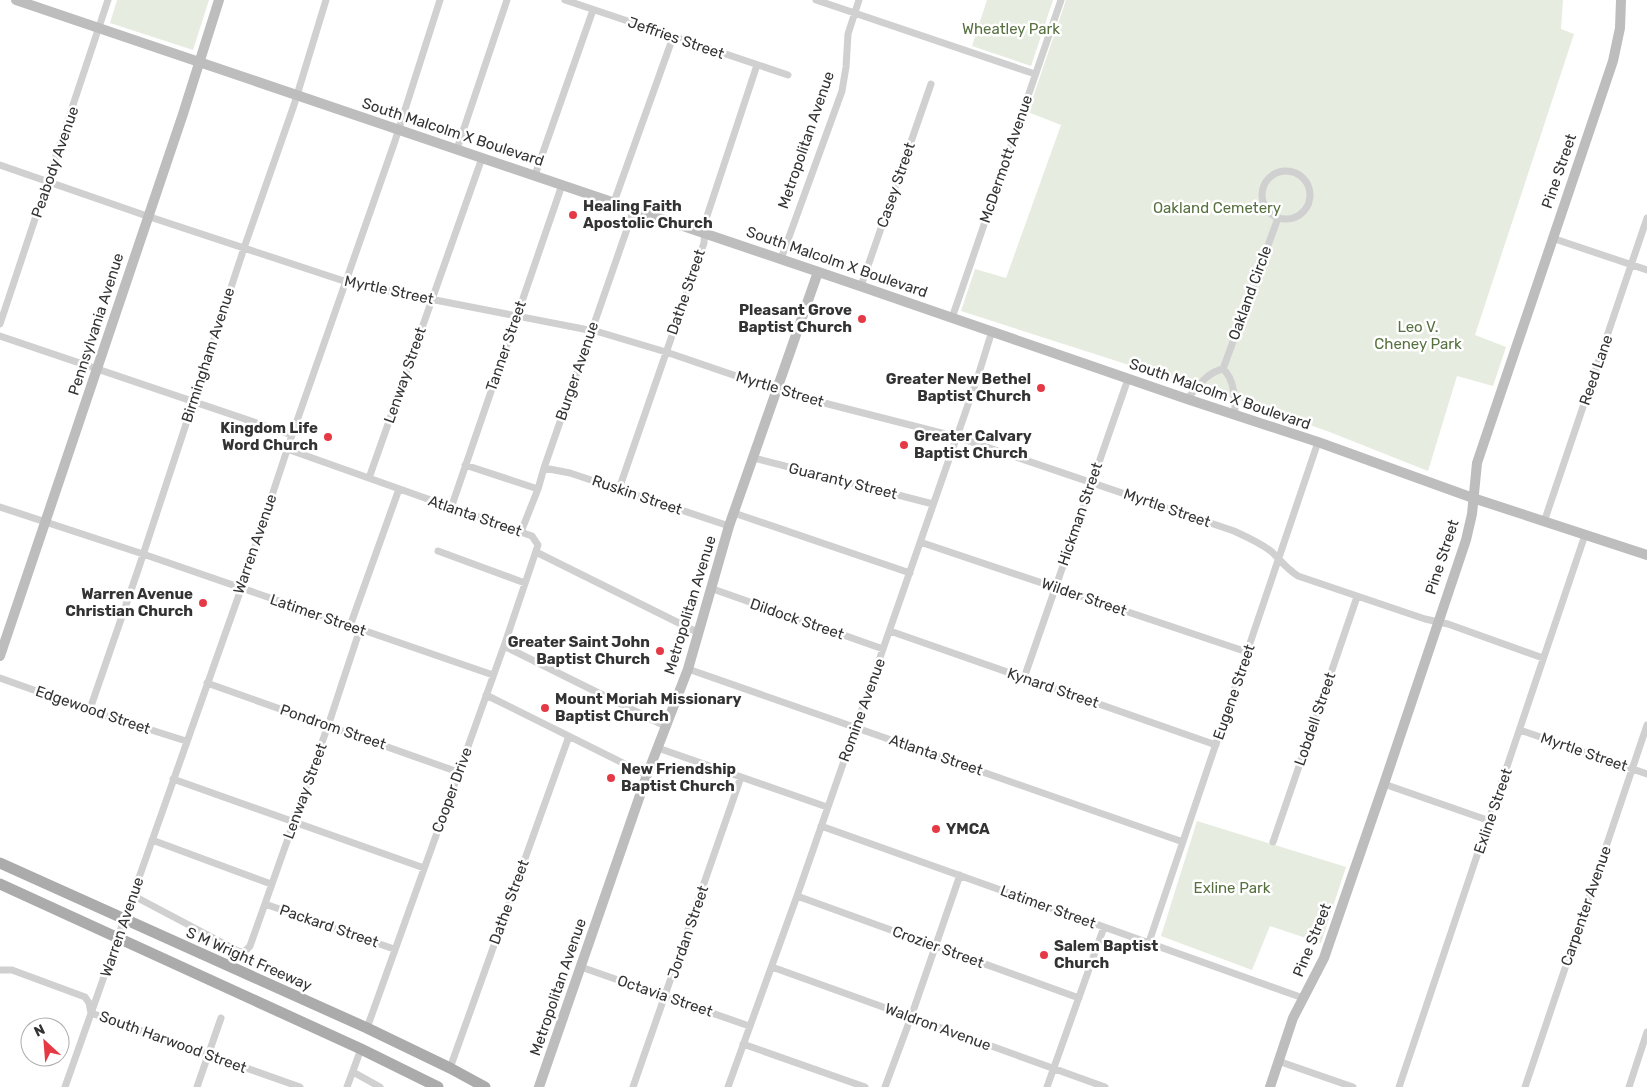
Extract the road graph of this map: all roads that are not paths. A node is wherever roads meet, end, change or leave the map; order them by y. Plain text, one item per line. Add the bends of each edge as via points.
1 (16, 0) edge
2 (108, 0) edge
3 (219, 0) edge
4 (326, 0) edge
5 (440, 0) edge
6 (508, 0) edge
7 (565, 0) edge
8 (816, 0) edge
9 (859, 0) edge
10 (1061, 0) edge
11 (1621, 0) edge
12 (593, 10) junction
13 (855, 13) junction
14 (99, 28) junction
15 (672, 37) junction
16 (199, 62) junction
17 (757, 66) junction
18 (1035, 74) junction
19 (788, 75) dead end
20 (931, 84) dead end
21 (296, 95) junction
22 (398, 129) junction
23 (456, 149) junction
24 (482, 158) junction
25 (0, 165) edge
26 (535, 175) junction
27 (48, 182) junction
28 (562, 185) junction
29 (614, 202) junction
30 (634, 209) junction
31 (147, 216) junction
32 (1278, 218) junction
33 (1647, 218) edge
34 (704, 233) junction
35 (1552, 238) junction
36 (244, 248) junction
37 (781, 259) junction
38 (1632, 264) junction
39 (1647, 270) edge
40 (818, 272) junction
41 (346, 282) junction
42 (861, 286) junction
43 (431, 300) junction
44 (516, 316) junction
45 (952, 318) junction
46 (0, 324) edge
47 (591, 331) junction
48 (992, 331) junction
49 (0, 336) edge
50 (666, 352) junction
51 (97, 368) junction
52 (1223, 369) junction
53 (1128, 379) junction
54 (777, 390) junction
55 (1187, 399) junction
56 (193, 401) junction
57 (1235, 415) junction
58 (292, 435) junction
59 (956, 437) junction
60 (1318, 442) junction
61 (287, 449) junction
62 (754, 458) junction
63 (465, 465) junction
64 (544, 468) junction
65 (368, 478) junction
66 (1091, 483) junction
67 (399, 489) junction
68 (538, 489) junction
69 (619, 489) junction
70 (1472, 498) junction
71 (933, 504) junction
72 (0, 507) edge
73 (451, 508) junction
74 (734, 513) junction
75 (46, 522) junction
76 (1544, 522) junction
77 (729, 526) junction
78 (521, 532) junction
79 (1585, 535) junction
80 (920, 542) junction
81 (438, 550) dead end
82 (536, 552) junction
83 (143, 554) junction
84 (1647, 555) edge
85 (1279, 561) junction
86 (910, 572) junction
87 (525, 583) junction
88 (1055, 587) junction
89 (710, 588) junction
90 (241, 589) junction
91 (1357, 597) junction
92 (1437, 622) junction
93 (350, 626) junction
94 (360, 629) junction
95 (890, 631) junction
96 (699, 633) junction
97 (504, 646) junction
98 (883, 649) junction
99 (1247, 652) junction
100 (0, 656) edge
101 (1543, 658) junction
102 (688, 669) junction
103 (494, 675) junction
104 (0, 678) edge
105 (1024, 678) junction
106 (208, 683) junction
107 (486, 695) junction
108 (90, 709) junction
109 (1647, 725) edge
110 (328, 726) junction
111 (665, 726) junction
112 (855, 727) junction
113 (1520, 730) junction
114 (568, 736) junction
115 (186, 742) junction
116 (1216, 745) junction
117 (658, 748) junction
118 (1632, 769) junction
119 (458, 772) junction
120 (1647, 774) edge
121 (647, 775) junction
122 (742, 778) junction
123 (173, 779) junction
124 (1384, 784) junction
125 (827, 807) junction
126 (1490, 821) junction
127 (293, 822) junction
128 (821, 826) junction
129 (152, 840) junction
130 (1183, 842) junction
131 (1273, 842) dead end
132 (0, 863) edge
133 (424, 868) junction
134 (960, 875) junction
135 (0, 884) edge
136 (271, 884) junction
137 (132, 895) junction
138 (797, 896) junction
139 (265, 904) junction
140 (124, 920) junction
141 (1104, 927) junction
142 (118, 939) junction
143 (1149, 942) junction
144 (936, 946) junction
145 (394, 949) junction
146 (581, 967) junction
147 (772, 967) junction
148 (0, 970) edge
149 (666, 995) junction
150 (1079, 998) junction
151 (1303, 998) junction
152 (91, 1013) junction
153 (911, 1017) junction
154 (221, 1018) dead end
155 (749, 1026) junction
156 (366, 1028) junction
157 (1647, 1032) edge
158 (743, 1044) junction
159 (361, 1049) junction
160 (208, 1055) junction
161 (1278, 1061) junction
162 (450, 1068) junction
163 (1054, 1069) junction
164 (353, 1072) junction
165 (65, 1087) edge
166 (197, 1087) edge
167 (300, 1087) edge
168 (347, 1087) edge
169 (380, 1087) edge
170 (438, 1087) edge
171 (484, 1087) edge
172 (539, 1087) edge
173 (633, 1087) edge
174 (728, 1087) edge
175 (865, 1087) edge
176 (885, 1087) edge
177 (1047, 1087) edge
178 (1105, 1087) edge
179 (1270, 1087) edge
180 (1353, 1087) edge
181 (1399, 1087) edge
182 (1525, 1087) edge
183 (1629, 1087) edge

1 - 14 street, South Malcolm X Boulevard
2 - 14 street, Peabody Avenue
3 - 16 street, Pennsylvania Avenue
4 - 21 street, Birmingham Avenue
5 - 22 street, Warren Avenue
6 - 23 street
7 - 12 street, Jeffries Street
8 - 13 street
9 - 13 street, Metropolitan Avenue
10 - 18 street, McDermott Avenue
11 - 35 street, Pine Street via 1613,61
12 - 15 street, Jeffries Street
12 - 26 street
13 - 18 street
13 - 37 street, Metropolitan Avenue via 848,34 842,91
14 - 16 street, South Malcolm X Boulevard
14 - 27 street, Peabody Avenue
15 - 17 street, Jeffries Street
15 - 29 street
16 - 21 street, South Malcolm X Boulevard
16 - 31 street, Pennsylvania Avenue
17 - 19 street, Jeffries Street
17 - 34 street, Dathe Street
18 - 45 street, McDermott Avenue
20 - 42 street, Casey Street
21 - 22 street, South Malcolm X Boulevard
21 - 36 street, Birmingham Avenue
22 - 23 street, South Malcolm X Boulevard
22 - 41 street, Warren Avenue
23 - 24 street, South Malcolm X Boulevard
24 - 26 street, South Malcolm X Boulevard
24 - 43 street, Lenway Street
25 - 27 street, Myrtle Street
26 - 28 street, South Malcolm X Boulevard
27 - 31 street, Myrtle Street
27 - 46 street, Peabody Avenue
28 - 29 street, South Malcolm X Boulevard
28 - 44 street, Tanner Street
29 - 30 street, South Malcolm X Boulevard
30 - 34 street, South Malcolm X Boulevard
30 - 47 street, Burger Avenue
31 - 36 street, Myrtle Street
31 - 51 street, Pennsylvania Avenue
32 - 32 street via 1293,218 1308,205 1310,198 1305,180 1293,172 1273,174 1262,188 1265,207
32 - 52 street, Oakland Circle
33 - 38 street, Reed Lane
34 - 37 street, South Malcolm X Boulevard
34 - 50 street, Dathe Street via 704,243
35 - 38 street
35 - 70 street, Pine Street via 1477,463
36 - 41 street, Myrtle Street
36 - 56 street, Birmingham Avenue
37 - 40 street, South Malcolm X Boulevard
38 - 39 street
38 - 76 street, Reed Lane
40 - 42 street, South Malcolm X Boulevard
40 - 54 street, Metropolitan Avenue
41 - 43 street, Myrtle Street
41 - 58 street, Warren Avenue
42 - 45 street, South Malcolm X Boulevard
43 - 44 street, Myrtle Street
43 - 65 street, Lenway Street
44 - 47 street, Myrtle Street
44 - 63 street, Tanner Street
45 - 48 street, South Malcolm X Boulevard
47 - 50 street, Myrtle Street
47 - 64 street, Burger Avenue
48 - 53 street, South Malcolm X Boulevard
48 - 59 street, Romine Avenue
49 - 51 street
50 - 54 street, Myrtle Street
50 - 69 street, Dathe Street
51 - 56 street
51 - 75 street, Pennsylvania Avenue
52 - 55 street via 1214,371
52 - 57 street via 1232,385
53 - 55 street, South Malcolm X Boulevard
53 - 66 street, Hickman Street
54 - 59 street, Myrtle Street
54 - 62 street, Metropolitan Avenue
55 - 57 street, South Malcolm X Boulevard
56 - 58 street
56 - 83 street, Birmingham Avenue
57 - 60 street, South Malcolm X Boulevard
58 - 61 street, Warren Avenue
59 - 66 street, Myrtle Street
59 - 71 street, Romine Avenue
60 - 70 street, South Malcolm X Boulevard
60 - 85 street, Eugene Street
61 - 65 street, Atlanta Street
61 - 90 street, Warren Avenue
62 - 71 street, Guaranty Street
62 - 74 street, Metropolitan Avenue
63 - 68 street
63 - 73 street, Tanner Street
64 - 68 street, Burger Avenue
64 - 69 street, Ruskin Street
65 - 67 street, Atlanta Street
66 - 85 street, Myrtle Street via 1234,531 1255,540
66 - 88 street, Hickman Street
67 - 73 street, Atlanta Street
67 - 93 street
68 - 78 street, Burger Avenue
69 - 77 street, Ruskin Street
70 - 76 street, South Malcolm X Boulevard
70 - 92 street, Pine Street via 1466,540
71 - 80 street, Romine Avenue
72 - 75 street, Latimer Street
73 - 78 street, Atlanta Street
74 - 77 street, Metropolitan Avenue
74 - 86 street
75 - 83 street, Latimer Street
75 - 100 street, Pennsylvania Avenue
76 - 79 street, South Malcolm X Boulevard
77 - 89 street, Metropolitan Avenue
78 - 82 street, Atlanta Street via 537,541
79 - 84 street, South Malcolm X Boulevard
79 - 101 street, Exline Street
80 - 86 street, Romine Avenue
80 - 88 street, Wilder Street
81 - 87 street
82 - 87 street, Cooper Drive
82 - 96 street, Atlanta Street
83 - 90 street, Latimer Street
83 - 108 street, Birmingham Avenue
85 - 91 street, Myrtle Street via 1298,576
85 - 99 street, Eugene Street
86 - 95 street, Romine Avenue
87 - 97 street, Cooper Drive
88 - 99 street, Wilder Street
88 - 105 street, Hickman Street
89 - 96 street, Metropolitan Avenue
89 - 98 street, Dildock Street
90 - 93 street, Latimer Street
90 - 106 street, Warren Avenue
91 - 92 street, Myrtle Street
91 - 131 street, Lobdell Street
92 - 101 street, Myrtle Street
92 - 124 street, Pine Street
93 - 94 street, Latimer Street
94 - 103 street, Latimer Street
94 - 110 street, Lenway Street
95 - 98 street, Romine Avenue
95 - 105 street, Kynard Street
96 - 102 street, Metropolitan Avenue
97 - 103 street, Cooper Drive
97 - 111 street
98 - 112 street, Romine Avenue
99 - 116 street, Eugene Street
101 - 113 street, Exline Street
102 - 111 street, Metropolitan Avenue
102 - 112 street, Atlanta Street
103 - 107 street, Cooper Drive
104 - 108 street, Edgewood Street
105 - 116 street, Kynard Street
106 - 110 street, Pondrom Street
106 - 115 street, Warren Avenue
107 - 114 street
107 - 119 street, Cooper Drive
108 - 115 street, Edgewood Street
109 - 118 street, Carpenter Avenue
110 - 119 street, Pondrom Street
110 - 127 street, Lenway Street
111 - 117 street, Metropolitan Avenue
112 - 125 street, Romine Avenue
112 - 130 street, Atlanta Street
113 - 118 street, Myrtle Street
113 - 126 street, Exline Street
114 - 121 street
114 - 162 street, Dathe Street
115 - 123 street, Warren Avenue
116 - 130 street, Eugene Street
117 - 121 street, Metropolitan Avenue
117 - 122 street
118 - 120 street, Myrtle Street
118 - 182 street, Carpenter Avenue
119 - 133 street, Cooper Drive
121 - 146 street, Metropolitan Avenue
122 - 125 street
122 - 149 street, Jordan Street
123 - 127 street
123 - 129 street, Warren Avenue
124 - 126 street
124 - 151 street, Pine Street via 1324,958
125 - 128 street, Romine Avenue
126 - 181 street, Exline Street
127 - 133 street
127 - 136 street, Lenway Street
128 - 134 street, Latimer Street
128 - 138 street, Romine Avenue
129 - 136 street
129 - 137 street, Warren Avenue
130 - 143 street, Eugene Street
132 - 140 main road, S M Wright Freeway
133 - 145 street, Cooper Drive
134 - 141 street, Latimer Street
134 - 144 street
135 - 142 main road
136 - 139 street, Lenway Street
137 - 139 street, Lenway Street via 242,952 250,946
137 - 140 street, Warren Avenue
138 - 144 street, Crozier Street
138 - 147 street, Romine Avenue
139 - 145 street, Packard Street
140 - 142 street, Warren Avenue
140 - 156 main road, S M Wright Freeway
141 - 143 street, Latimer Street
141 - 150 street
142 - 152 street, Warren Avenue
142 - 159 main road
143 - 151 street, Latimer Street
144 - 150 street, Crozier Street
144 - 153 street
145 - 156 street, Cooper Drive
146 - 149 street, Octavia Street
146 - 172 street, Metropolitan Avenue
147 - 153 street, Waldron Avenue
147 - 155 street, Romine Avenue
148 - 152 street, South Harwood Street via 12,970 85,997
149 - 155 street, Octavia Street
149 - 173 street, Jordan Street
150 - 163 street
151 - 161 street, Pine Street
152 - 160 street, South Harwood Street
152 - 165 street, Warren Avenue
153 - 163 street, Waldron Avenue
153 - 176 street
154 - 160 street
155 - 158 street, Romine Avenue
156 - 162 main road, S M Wright Freeway
157 - 183 street
158 - 174 street, Romine Avenue
158 - 175 street
159 - 164 street
159 - 170 main road
160 - 166 street
160 - 167 street, South Harwood Street
161 - 179 street, Pine Street
161 - 180 street
162 - 171 main road, S M Wright Freeway
163 - 177 street
163 - 178 street, Waldron Avenue
164 - 168 street
164 - 169 street

